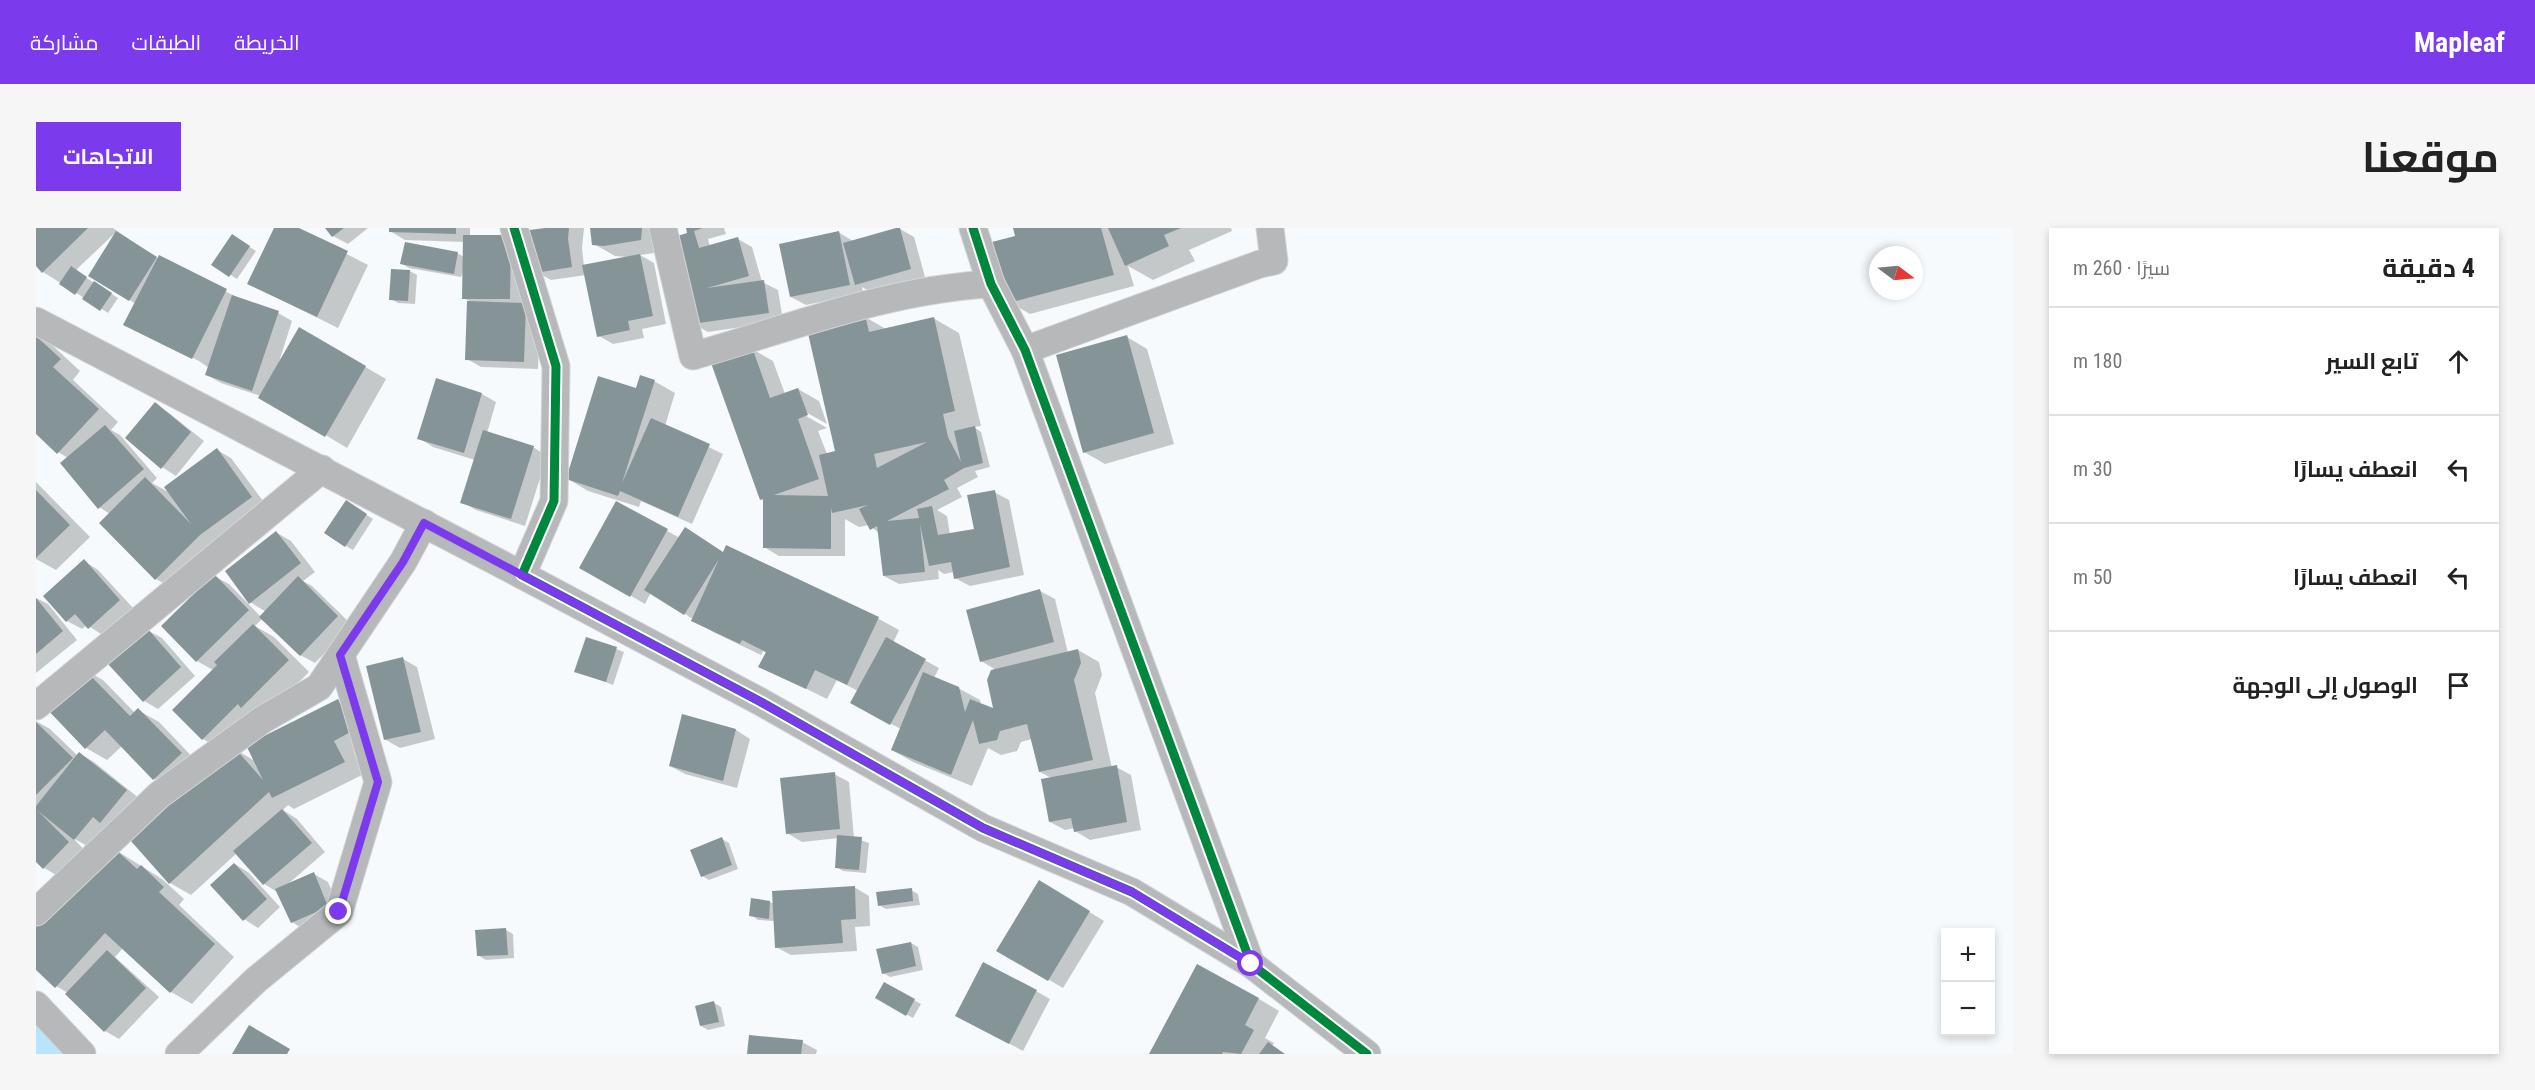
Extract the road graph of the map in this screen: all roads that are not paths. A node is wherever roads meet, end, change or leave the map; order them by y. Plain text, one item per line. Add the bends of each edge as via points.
1 (514, 228) edge
2 (663, 228) edge
3 (973, 228) edge
4 (1270, 228) edge
5 (991, 284) junction
6 (36, 321) edge
7 (1025, 350) junction
8 (322, 469) junction
9 (424, 523) junction
10 (522, 575) junction
11 (340, 655) junction
12 (36, 706) edge
13 (36, 912) edge
14 (1251, 964) junction
15 (36, 1005) edge
16 (82, 1054) edge
17 (178, 1054) edge
18 (1367, 1054) edge

1 - 10 street via 556,366 554,501
2 - 5 street via 693,356 869,304
3 - 5 street
4 - 7 street via 1274,261
5 - 7 street
6 - 8 street
7 - 14 street
8 - 9 street
8 - 12 street
9 - 10 street
9 - 11 street via 403,562
10 - 14 street via 761,702 983,828 1132,892
11 - 13 street via 319,687 262,720 159,795
11 - 17 street via 378,782 339,912 256,980
14 - 18 street
15 - 16 street

